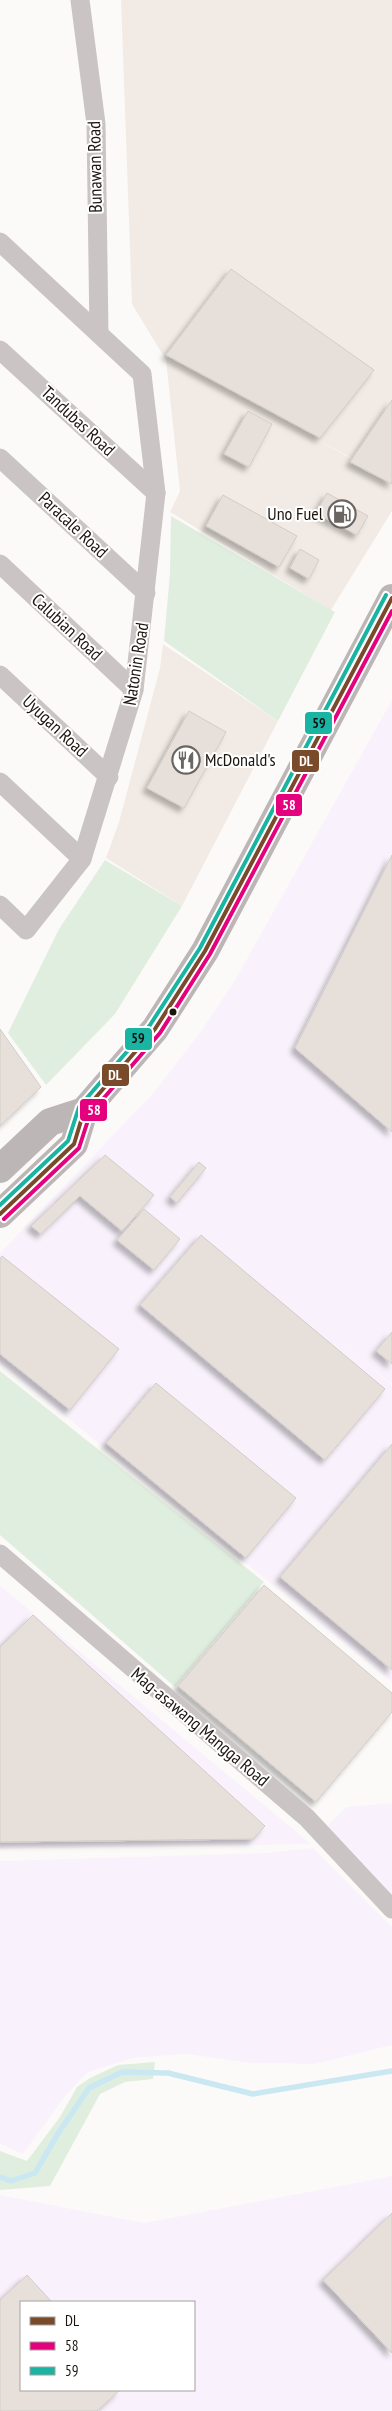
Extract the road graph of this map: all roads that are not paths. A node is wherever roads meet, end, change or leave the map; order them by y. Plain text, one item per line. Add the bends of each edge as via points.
1 (80, 0) edge
2 (0, 242) edge
3 (99, 334) junction
4 (0, 350) edge
5 (0, 458) edge
6 (156, 493) junction
7 (0, 564) edge
8 (146, 593) junction
9 (392, 598) edge
10 (0, 675) edge
11 (134, 690) junction
12 (109, 777) junction
13 (0, 782) edge
14 (82, 859) junction
15 (0, 905) edge
16 (84, 1111) junction
17 (0, 1169) edge
18 (0, 1214) edge
19 (0, 1554) edge
20 (392, 1909) edge

1 - 3 street, Bunawan Road via 96,124
2 - 3 street
3 - 6 street, Natonin Road via 142,374
4 - 6 street, Tandubas Road
5 - 8 street, Paracale Road
6 - 8 street, Natonin Road
7 - 11 street, Calubian Road
8 - 11 street, Natonin Road
9 - 16 highway via 186,983 155,1029
10 - 12 street, Uyugan Road
11 - 12 street, Natonin Road
12 - 14 street, Natonin Road
13 - 14 street
14 - 15 street, Natonin Road via 26,930
16 - 17 highway via 50,1122
16 - 18 highway via 74,1144
19 - 20 street, Mag-asawang Mangga Road via 307,1818

